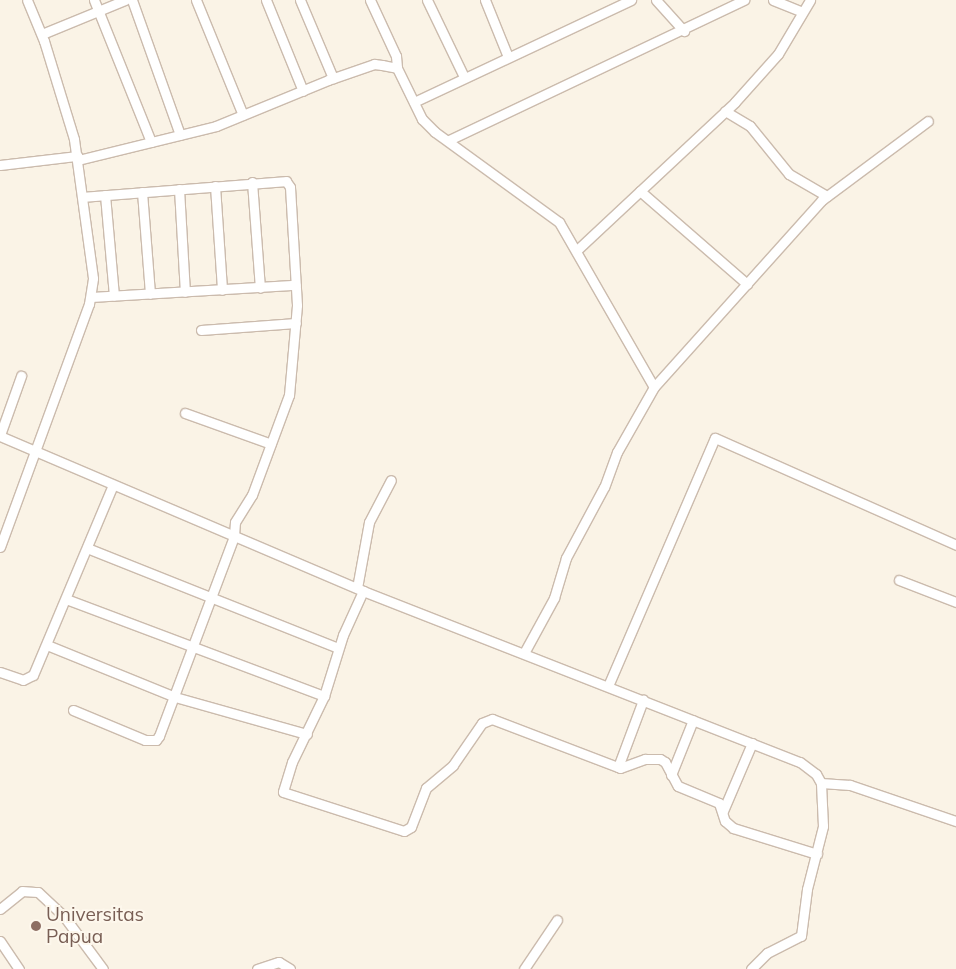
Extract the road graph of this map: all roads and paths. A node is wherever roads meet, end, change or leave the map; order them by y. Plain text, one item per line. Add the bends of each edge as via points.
1 (27, 0) edge
2 (94, 0) edge
3 (125, 0) edge
4 (132, 0) edge
5 (196, 0) edge
6 (266, 0) edge
7 (300, 0) edge
8 (370, 0) edge
9 (427, 0) edge
10 (485, 0) edge
11 (631, 0) edge
12 (656, 0) edge
13 (744, 0) edge
14 (773, 0) edge
15 (810, 0) edge
16 (98, 11) junction
17 (802, 12) junction
18 (684, 31) junction
19 (42, 34) junction
20 (508, 57) junction
21 (397, 68) junction
22 (464, 77) junction
23 (333, 78) junction
24 (303, 91) junction
25 (414, 102) junction
26 (725, 111) junction
27 (243, 115) junction
28 (928, 121) dead end
29 (180, 135) junction
30 (448, 140) junction
31 (151, 142) junction
32 (78, 158) junction
33 (0, 165) edge
34 (252, 182) junction
35 (215, 186) junction
36 (179, 188) junction
37 (640, 191) junction
38 (142, 192) junction
39 (105, 195) junction
40 (827, 196) junction
41 (83, 197) junction
42 (577, 250) junction
43 (747, 284) junction
44 (296, 286) junction
45 (260, 288) junction
46 (222, 290) junction
47 (185, 292) junction
48 (150, 294) junction
49 (114, 296) junction
50 (91, 297) junction
51 (296, 323) junction
52 (201, 330) dead end
53 (21, 376) dead end
54 (654, 388) junction
55 (185, 414) dead end
56 (0, 436) edge
57 (271, 444) junction
58 (36, 451) junction
59 (391, 480) dead end
60 (113, 485) junction
61 (234, 536) junction
62 (956, 546) edge
63 (0, 547) edge
64 (87, 548) junction
65 (899, 580) dead end
66 (360, 590) junction
67 (66, 600) junction
68 (211, 600) junction
69 (956, 602) edge
70 (47, 646) junction
71 (193, 648) junction
72 (338, 648) junction
73 (524, 653) junction
74 (0, 672) edge
75 (608, 686) junction
76 (175, 696) junction
77 (324, 696) junction
78 (643, 700) junction
79 (73, 710) dead end
80 (693, 720) junction
81 (307, 734) junction
82 (752, 743) junction
83 (618, 767) junction
84 (671, 775) junction
85 (821, 784) junction
86 (724, 812) junction
87 (956, 821) edge
88 (816, 854) junction
89 (0, 909) edge
90 (557, 920) dead end
91 (0, 941) edge
92 (20, 969) edge
93 (103, 969) edge
94 (257, 969) edge
95 (290, 969) edge
96 (524, 969) edge
97 (751, 969) edge

1 - 19 street
2 - 16 street
3 - 16 street
4 - 29 street
5 - 27 street
6 - 24 street
7 - 23 street
8 - 21 street via 396,56
9 - 22 street
10 - 20 street
11 - 20 street
12 - 18 street
13 - 18 street
14 - 17 street
15 - 17 street
16 - 19 street
16 - 31 street
17 - 26 street via 778,54
18 - 30 street
19 - 32 street
20 - 22 street
21 - 23 street via 374,64
21 - 25 street
22 - 25 street
23 - 24 street
24 - 27 street
25 - 30 street via 422,119
26 - 37 street
26 - 40 street via 750,126 789,174
27 - 29 street
28 - 40 street
29 - 31 street
30 - 42 street via 559,222
31 - 32 street
32 - 33 street
32 - 41 street
34 - 35 street
34 - 44 street via 284,180 289,183
34 - 45 street
35 - 36 street
35 - 46 street
36 - 38 street
36 - 47 street
37 - 42 street
37 - 43 street
38 - 39 street
38 - 48 street
39 - 41 street
39 - 49 street
40 - 43 street
41 - 50 street via 93,278
42 - 54 street
43 - 54 street
44 - 45 street
44 - 51 street
45 - 46 street
46 - 47 street
47 - 48 street
48 - 49 street
49 - 50 street
50 - 58 street
51 - 52 street
51 - 57 street via 289,395
53 - 56 street
54 - 73 street via 619,446 604,487 566,558 554,598
55 - 57 street
56 - 58 street
57 - 61 street via 252,495 236,522
58 - 60 street
58 - 63 street
59 - 66 street via 369,522
60 - 61 street
60 - 64 street
61 - 66 street
61 - 68 street
62 - 75 street via 716,438
64 - 67 street
64 - 68 street
65 - 69 street
66 - 72 street
66 - 73 street
67 - 70 street
67 - 71 street
68 - 71 street
68 - 72 street
70 - 74 street via 29,678 23,680
70 - 76 street
71 - 76 street
71 - 77 street
72 - 77 street
73 - 75 street
75 - 78 street
76 - 79 street via 159,736 152,741
76 - 81 street
77 - 81 street
78 - 80 street
78 - 83 street
80 - 82 street
80 - 84 street
81 - 83 street via 292,762 284,792 404,831 411,827 426,788 452,765 475,731 489,719 544,736
82 - 85 street via 800,762 816,774
82 - 86 street
83 - 84 street via 660,758
84 - 86 street via 678,786 714,800
85 - 87 street via 850,785
85 - 88 street via 822,826
86 - 88 street via 726,821 733,828
88 - 97 street via 807,889 801,936 767,953
89 - 93 street via 22,890 38,892 63,915
90 - 96 street
91 - 92 street
94 - 95 street via 279,962

